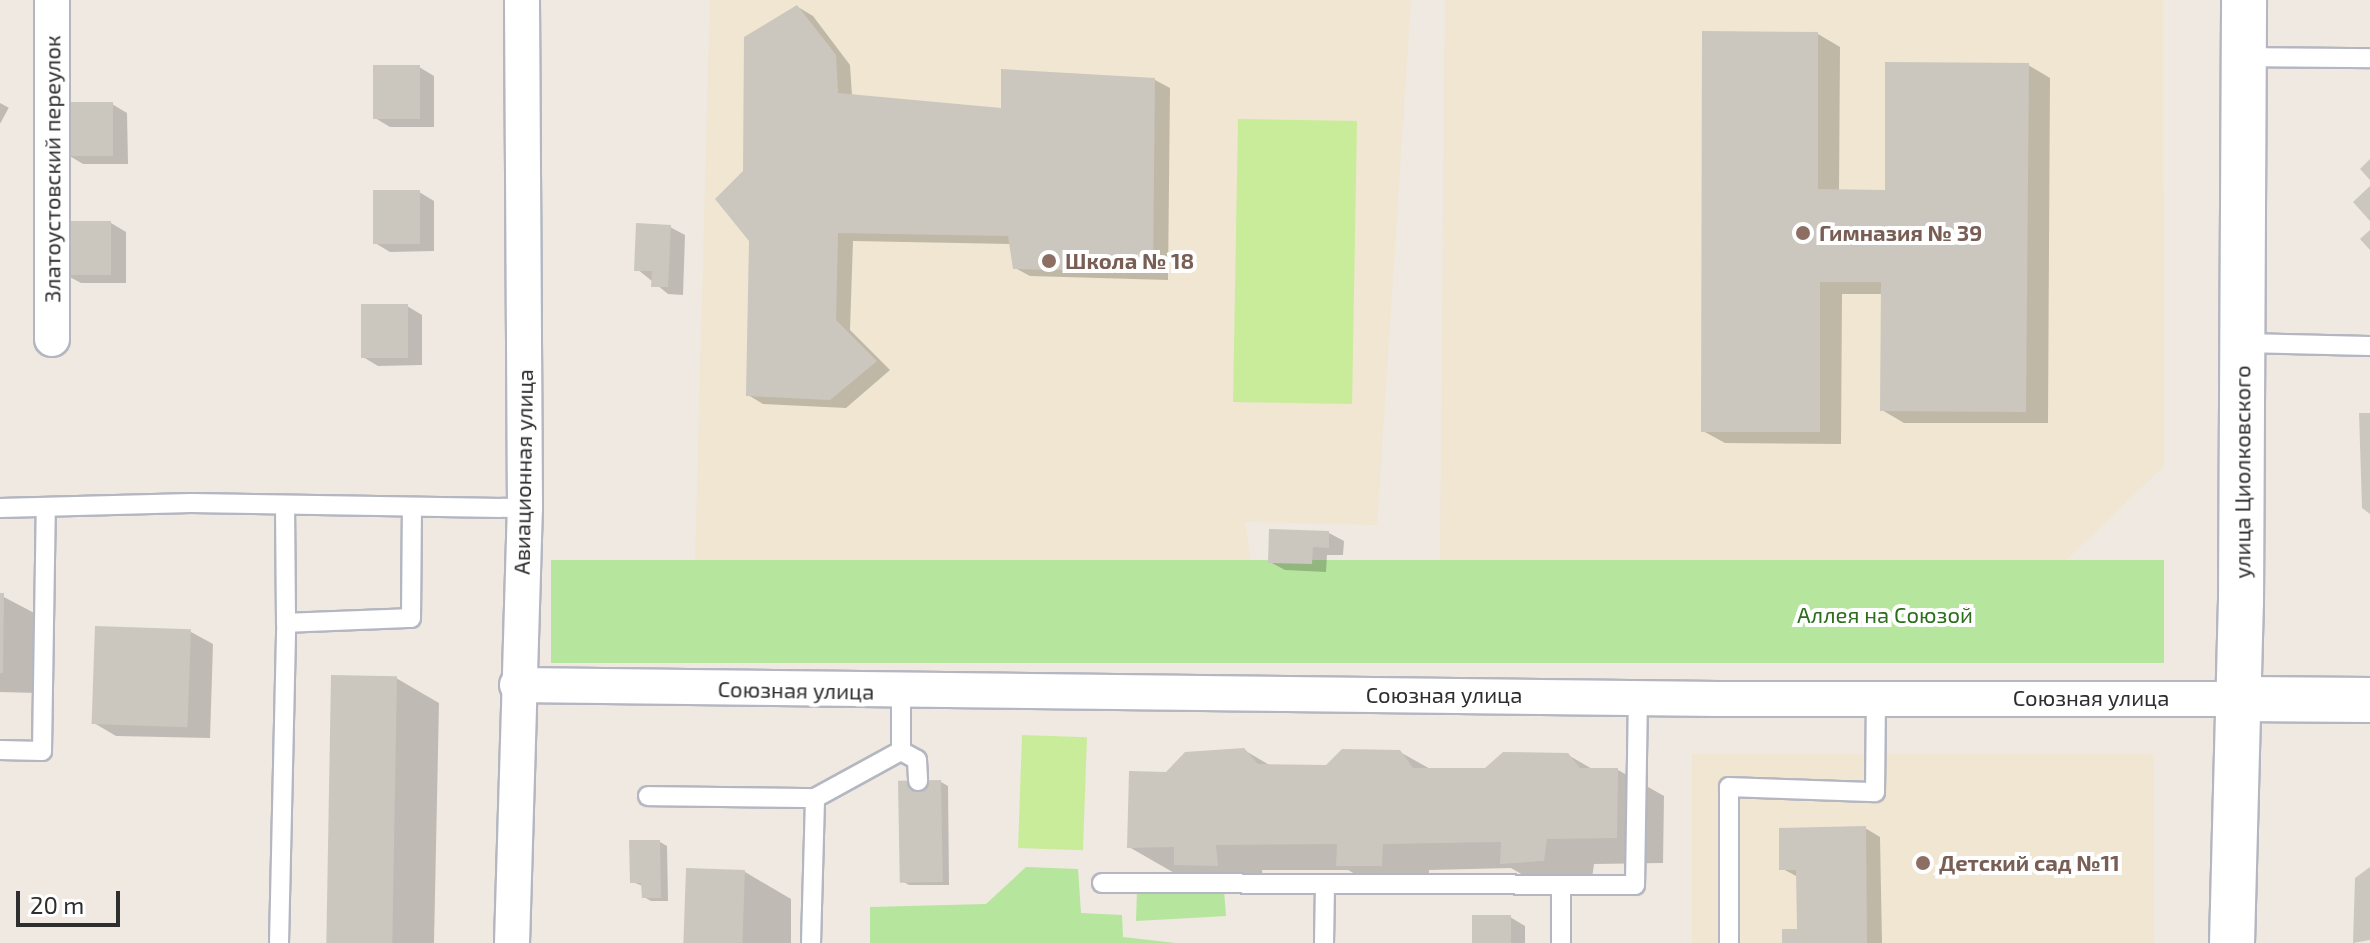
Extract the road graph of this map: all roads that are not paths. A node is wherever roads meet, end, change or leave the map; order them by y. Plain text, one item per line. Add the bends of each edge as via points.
1 (52, 0) edge
2 (522, 0) edge
3 (2244, 0) edge
4 (2243, 57) junction
5 (2370, 58) edge
6 (52, 339) dead end
7 (2243, 343) junction
8 (2370, 346) edge
9 (285, 505) junction
10 (412, 507) junction
11 (0, 508) edge
12 (46, 508) junction
13 (525, 508) junction
14 (286, 623) junction
15 (517, 685) junction
16 (901, 692) junction
17 (1638, 695) junction
18 (1876, 699) junction
19 (2239, 699) junction
20 (2370, 700) edge
21 (0, 750) edge
22 (901, 751) junction
23 (918, 781) dead end
24 (648, 796) dead end
25 (815, 798) junction
26 (1102, 883) dead end
27 (1561, 885) junction
28 (1325, 887) junction
29 (279, 943) edge
30 (512, 943) edge
31 (811, 943) edge
32 (1324, 943) edge
33 (1561, 943) edge
34 (1729, 943) edge
35 (2232, 943) edge

1 - 6 street, Златоустовский переулок
2 - 13 street, Авиационная улица
3 - 4 street, улица Циолковского
4 - 5 lane
4 - 7 street, улица Циолковского
7 - 8 lane
7 - 19 street, улица Циолковского
9 - 10 lane
9 - 12 lane
9 - 14 lane
10 - 13 lane
10 - 14 lane via 411,618
11 - 12 lane
12 - 21 lane via 42,751
13 - 15 street, Авиационная улица
14 - 29 lane
15 - 16 street, Союзная улица
15 - 30 street, Авиационная улица
16 - 17 street, Союзная улица
16 - 22 lane
17 - 18 street, Союзная улица
17 - 27 lane via 1635,885
18 - 19 street, Союзная улица
18 - 34 lane via 1875,792 1729,787
19 - 20 street, Союзная улица
19 - 35 street, улица Циолковского
22 - 23 lane via 917,760
22 - 25 lane
24 - 25 lane
25 - 31 lane
26 - 28 lane via 1210,880
27 - 28 lane
27 - 33 lane
28 - 32 lane

